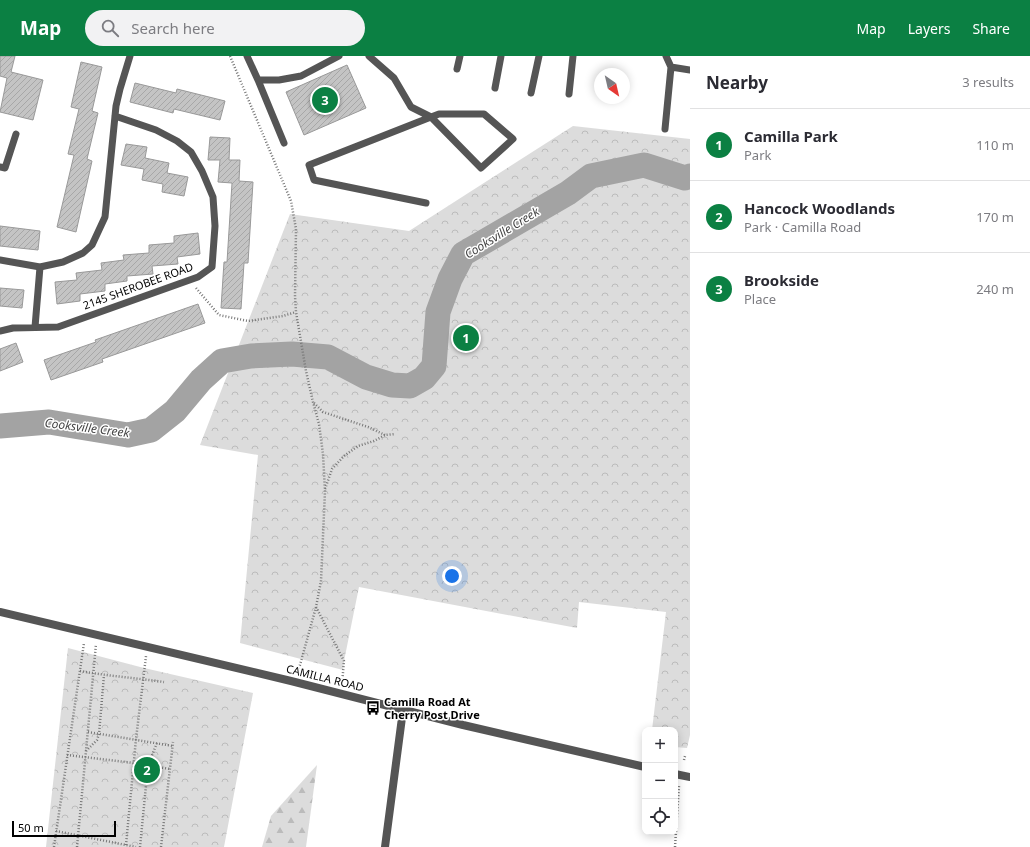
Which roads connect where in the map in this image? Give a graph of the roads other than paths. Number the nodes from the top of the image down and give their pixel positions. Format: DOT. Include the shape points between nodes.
graph roads {
  1 [pos="130,56"];
  2 [pos="248,56"];
  3 [pos="339,56"];
  4 [pos="369,56"];
  5 [pos="460,56"];
  6 [pos="501,56"];
  7 [pos="539,56"];
  8 [pos="573,56"];
  9 [pos="666,56"];
  10 [pos="671,67"];
  11 [pos="457,69"];
  12 [pos="690,70"];
  13 [pos="258,80"];
  14 [pos="495,88"];
  15 [pos="531,93"];
  16 [pos="569,94"];
  17 [pos="115,116"];
  18 [pos="431,117"];
  19 [pos="665,129"];
  20 [pos="16,134"];
  21 [pos="284,143"];
  22 [pos="0,167"];
  23 [pos="426,203"];
  24 [pos="0,260"];
  25 [pos="40,267"];
  26 [pos="34,327"];
  27 [pos="0,331"];
  28 [pos="0,612"];
  29 [pos="403,710"];
  30 [pos="642,766"];
  31 [pos="690,777"];
  32 [pos="678,778"];
  33 [pos="385,847"];
  1 -- 17 [label="lane"];
  2 -- 13 [label="lane"];
  3 -- 13 [label="lane" via="301,76"];
  4 -- 18 [label="lane" via="394,78 411,107"];
  5 -- 11 [label="lane"];
  6 -- 14 [label="lane"];
  7 -- 15 [label="lane"];
  8 -- 16 [label="lane"];
  9 -- 10 [label="lane"];
  10 -- 12 [label="lane"];
  10 -- 19 [label="lane"];
  13 -- 21 [label="lane"];
  17 -- 25 [label="lane" via="105,217 92,245 83,253 63,262"];
  17 -- 26 [label="lane, 2145 SHEROBEE ROAD" via="156,130 191,152 213,197 215,226 212,267 190,280 58,326"];
  18 -- 18 [label="lane" via="439,114 484,114 513,139 480,168"];
  18 -- 23 [label="lane" via="309,166 314,180"];
  20 -- 22 [label="lane" via="6,168"];
  24 -- 25 [label="lane"];
  25 -- 26 [label="lane"];
  26 -- 27 [label="lane, 2145 SHEROBEE ROAD"];
  28 -- 29 [label="street, CAMILLA ROAD"];
  29 -- 30 [label="street, CAMILLA ROAD"];
  29 -- 33 [label="street"];
  31 -- 32 [label="street"];
}
